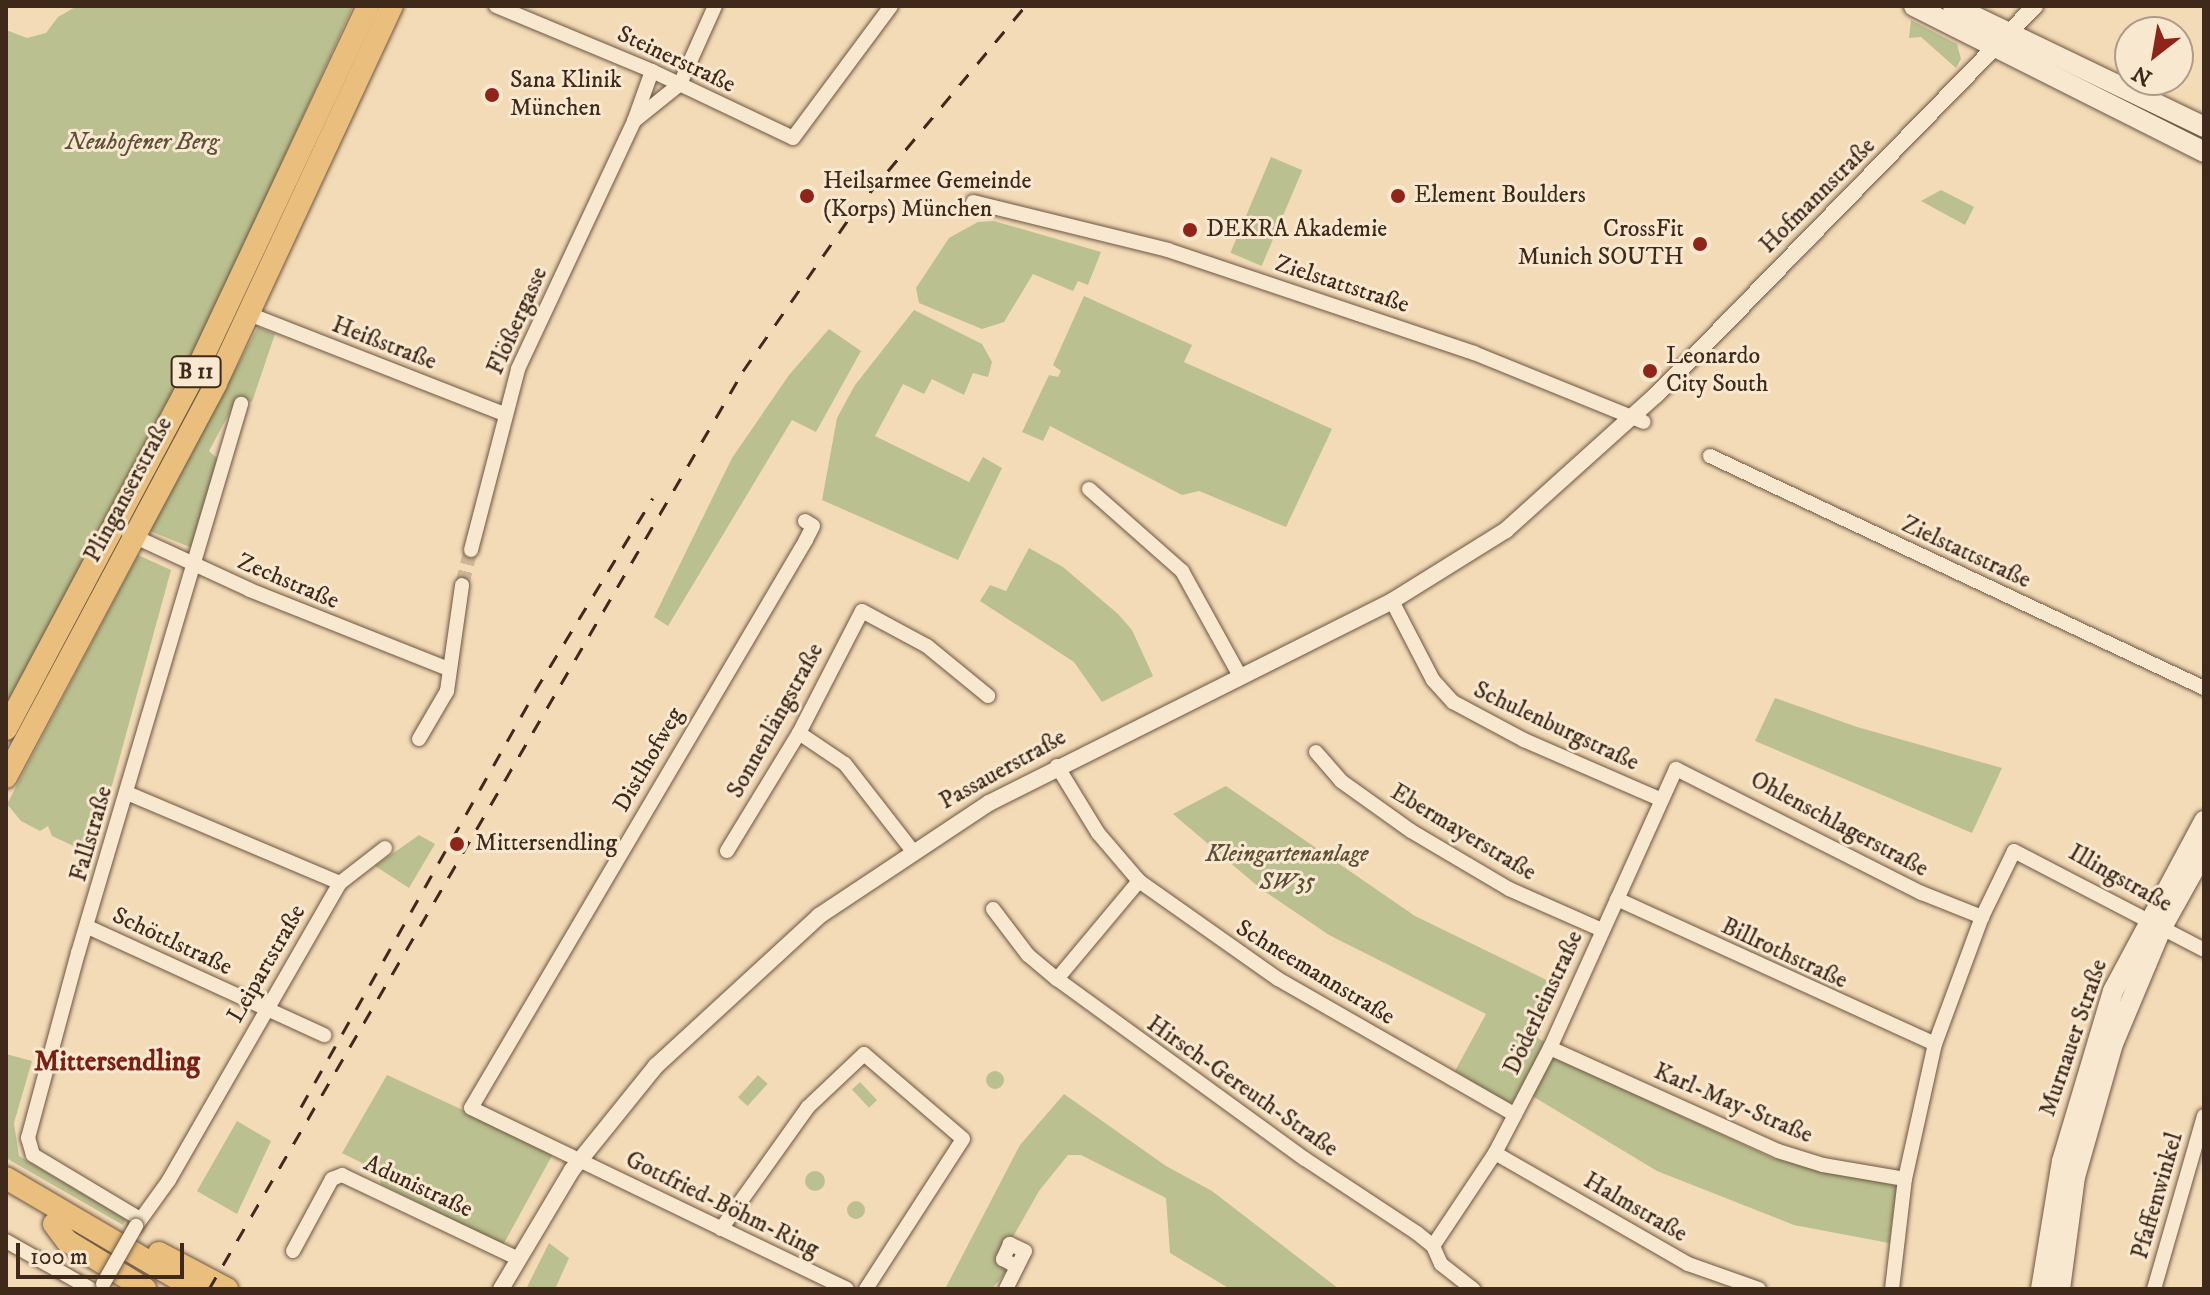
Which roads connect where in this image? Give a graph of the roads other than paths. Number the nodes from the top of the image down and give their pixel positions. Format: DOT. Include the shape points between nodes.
graph roads {
  1 [pos="368,6"];
  2 [pos="392,6"];
  3 [pos="496,6"];
  4 [pos="715,6"];
  5 [pos="891,6"];
  6 [pos="1914,6"];
  7 [pos="1953,6"];
  8 [pos="2035,6"];
  9 [pos="2001,40"];
  10 [pos="652,71"];
  11 [pos="680,84"];
  12 [pos="634,121"];
  13 [pos="2204,127"];
  14 [pos="2204,152"];
  15 [pos="973,202"];
  16 [pos="249,314"];
  17 [pos="241,404"];
  18 [pos="504,414"];
  19 [pos="1639,420"];
  20 [pos="1710,456"];
  21 [pos="1089,489"];
  22 [pos="805,521"];
  23 [pos="124,531"];
  24 [pos="471,550"];
  25 [pos="191,564"];
  26 [pos="462,585"];
  27 [pos="1392,601"];
  28 [pos="449,669"];
  29 [pos="1240,676"];
  30 [pos="2204,688"];
  31 [pos="988,696"];
  32 [pos="6,729"];
  33 [pos="799,733"];
  34 [pos="419,739"];
  35 [pos="1316,752"];
  36 [pos="1057,766"];
  37 [pos="1676,769"];
  38 [pos="6,777"];
  39 [pos="127,793"];
  40 [pos="1662,800"];
  41 [pos="2204,821"];
  42 [pos="912,850"];
  43 [pos="378,851"];
  44 [pos="727,851"];
  45 [pos="2204,852"];
  46 [pos="1139,881"];
  47 [pos="340,883"];
  48 [pos="1617,899"];
  49 [pos="993,909"];
  50 [pos="1982,917"];
  51 [pos="2154,923"];
  52 [pos="88,927"];
  53 [pos="1602,930"];
  54 [pos="2204,950"];
  55 [pos="1057,979"];
  56 [pos="266,1008"];
  57 [pos="324,1035"];
  58 [pos="1935,1044"];
  59 [pos="1550,1048"];
  60 [pos="471,1108"];
  61 [pos="1515,1115"];
  62 [pos="2204,1116"];
  63 [pos="1495,1153"];
  64 [pos="580,1159"];
  65 [pos="6,1178"];
  66 [pos="1905,1179"];
  67 [pos="6,1196"];
  68 [pos="138,1223"];
  69 [pos="54,1224"];
  70 [pos="721,1229"];
  71 [pos="94,1231"];
  72 [pos="6,1241"];
  73 [pos="1433,1246"];
  74 [pos="293,1251"];
  75 [pos="517,1258"];
  76 [pos="1017,1267"];
  77 [pos="98,1287"];
  78 [pos="145,1289"];
  79 [pos="167,1289"];
  80 [pos="195,1289"];
  81 [pos="227,1289"];
  82 [pos="501,1289"];
  83 [pos="847,1289"];
  84 [pos="866,1289"];
  85 [pos="1006,1289"];
  86 [pos="1473,1289"];
  87 [pos="1759,1289"];
  88 [pos="1892,1289"];
  89 [pos="2041,1289"];
  90 [pos="2060,1289"];
  91 [pos="2154,1289"];
  1 -- 23 [label="main road, Plinganserstraße / B 11"];
  2 -- 16 [label="main road, Plinganserstraße / B 11"];
  3 -- 10 [label="street, Steinerstraße"];
  4 -- 11 [label="street"];
  5 -- 11 [label="street, Steinerstraße" via="793,138"];
  6 -- 9 [label="main road"];
  7 -- 9 [label="main road"];
  8 -- 9 [label="street, Hofmannstraße"];
  9 -- 13 [label="main road"];
  9 -- 14 [label="main road"];
  9 -- 19 [label="street, Hofmannstraße"];
  10 -- 11 [label="street, Steinerstraße"];
  10 -- 12 [label="street, Flößergasse"];
  11 -- 12 [label="street, Flößergasse"];
  12 -- 18 [label="street, Flößergasse" via="518,369"];
  15 -- 19 [label="street, Zielstattstraße" via="1191,257 1474,353"];
  16 -- 18 [label="street, Heißstraße"];
  16 -- 23 [label="main road, Plinganserstraße / B 11"];
  17 -- 25 [label="street, Fallstraße"];
  18 -- 24 [label="street, Flößergasse"];
  19 -- 27 [label="street, Passauerstraße" via="1506,530"];
  20 -- 30 [label="street, Zielstattstraße"];
  21 -- 29 [label="street" via="1182,571"];
  22 -- 60 [label="street, Distlhofweg" via="813,526 806,540"];
  23 -- 25 [label="street, Zechstraße"];
  23 -- 32 [label="main road, Plinganserstraße / B 11"];
  23 -- 38 [label="main road, Plinganserstraße / B 11"];
  25 -- 28 [label="street, Zechstraße"];
  25 -- 39 [label="street, Fallstraße"];
  26 -- 28 [label="street"];
  27 -- 29 [label="street, Passauerstraße"];
  27 -- 40 [label="street, Schulenburgstraße" via="1433,680 1453,702"];
  28 -- 34 [label="street" via="447,691"];
  29 -- 36 [label="street, Passauerstraße"];
  31 -- 33 [label="street, Sonnenlängstraße" via="927,646 862,611"];
  33 -- 42 [label="street" via="845,764"];
  33 -- 44 [label="street, Sonnenlängstraße"];
  35 -- 53 [label="street, Ebermayerstraße" via="1341,781 1411,831 1509,889"];
  36 -- 42 [label="street, Passauerstraße"];
  36 -- 46 [label="street, Schneemannstraße" via="1098,833"];
  37 -- 40 [label="street, Döderleinstraße"];
  37 -- 50 [label="street, Ohlenschlagerstraße" via="1922,893"];
  39 -- 47 [label="street"];
  39 -- 52 [label="street, Fallstraße"];
  40 -- 48 [label="street, Döderleinstraße"];
  41 -- 51 [label="main road, Murnauer Straße"];
  42 -- 64 [label="street, Passauerstraße" via="819,916 723,1000 656,1066"];
  43 -- 47 [label="street, Leipartstraße"];
  45 -- 51 [label="main road, Murnauer Straße"];
  46 -- 55 [label="street"];
  46 -- 61 [label="street, Schneemannstraße" via="1278,979"];
  47 -- 56 [label="street, Leipartstraße"];
  48 -- 53 [label="street, Döderleinstraße"];
  48 -- 58 [label="street, Billrothstraße"];
  49 -- 55 [label="street, Hirsch-Gereuth-Straße" via="1028,955"];
  50 -- 51 [label="street, Illingstraße" via="2014,851"];
  50 -- 58 [label="street"];
  51 -- 54 [label="street, Illingstraße"];
  51 -- 89 [label="main road, Murnauer Straße" via="2113,991 2087,1067 2062,1161"];
  51 -- 90 [label="main road, Murnauer Straße" via="2092,1109 2075,1177"];
  52 -- 56 [label="street, Schöttlstraße"];
  52 -- 68 [label="street, Fallstraße" via="27,1144 39,1159"];
  53 -- 59 [label="street, Döderleinstraße"];
  55 -- 73 [label="street, Hirsch-Gereuth-Straße"];
  56 -- 57 [label="street, Schöttlstraße"];
  56 -- 68 [label="street, Leipartstraße" via="169,1180"];
  58 -- 66 [label="street"];
  59 -- 61 [label="street, Döderleinstraße"];
  59 -- 66 [label="street, Karl-May-Straße" via="1778,1151"];
  60 -- 64 [label="street, Gottfried-Böhm-Ring"];
  61 -- 63 [label="street, Döderleinstraße"];
  62 -- 91 [label="street, Pfaffenwinkel"];
  63 -- 73 [label="street, Döderleinstraße"];
  63 -- 87 [label="street, Halmstraße" via="1688,1264"];
  64 -- 70 [label="street, Gottfried-Böhm-Ring"];
  64 -- 75 [label="street, Passauerstraße"];
  65 -- 71 [label="main road"];
  66 -- 88 [label="street"];
  67 -- 69 [label="main road"];
  68 -- 77 [label="street, Leipartstraße, bridge"];
  69 -- 78 [label="main road" via="67,1241"];
  69 -- 79 [label="main road"];
  70 -- 83 [label="street, Gottfried-Böhm-Ring"];
  70 -- 84 [label="street" via="808,1107 864,1054 963,1139"];
  71 -- 80 [label="main road"];
  71 -- 81 [label="main road" via="124,1236"];
  72 -- 77 [label="street"];
  73 -- 86 [label="street, Hirsch-Gereuth-Straße" via="1441,1264"];
  74 -- 75 [label="street, Adunistraße" via="332,1179 342,1175"];
  75 -- 82 [label="street, Passauerstraße"];
  76 -- 85 [label="street"];
}
